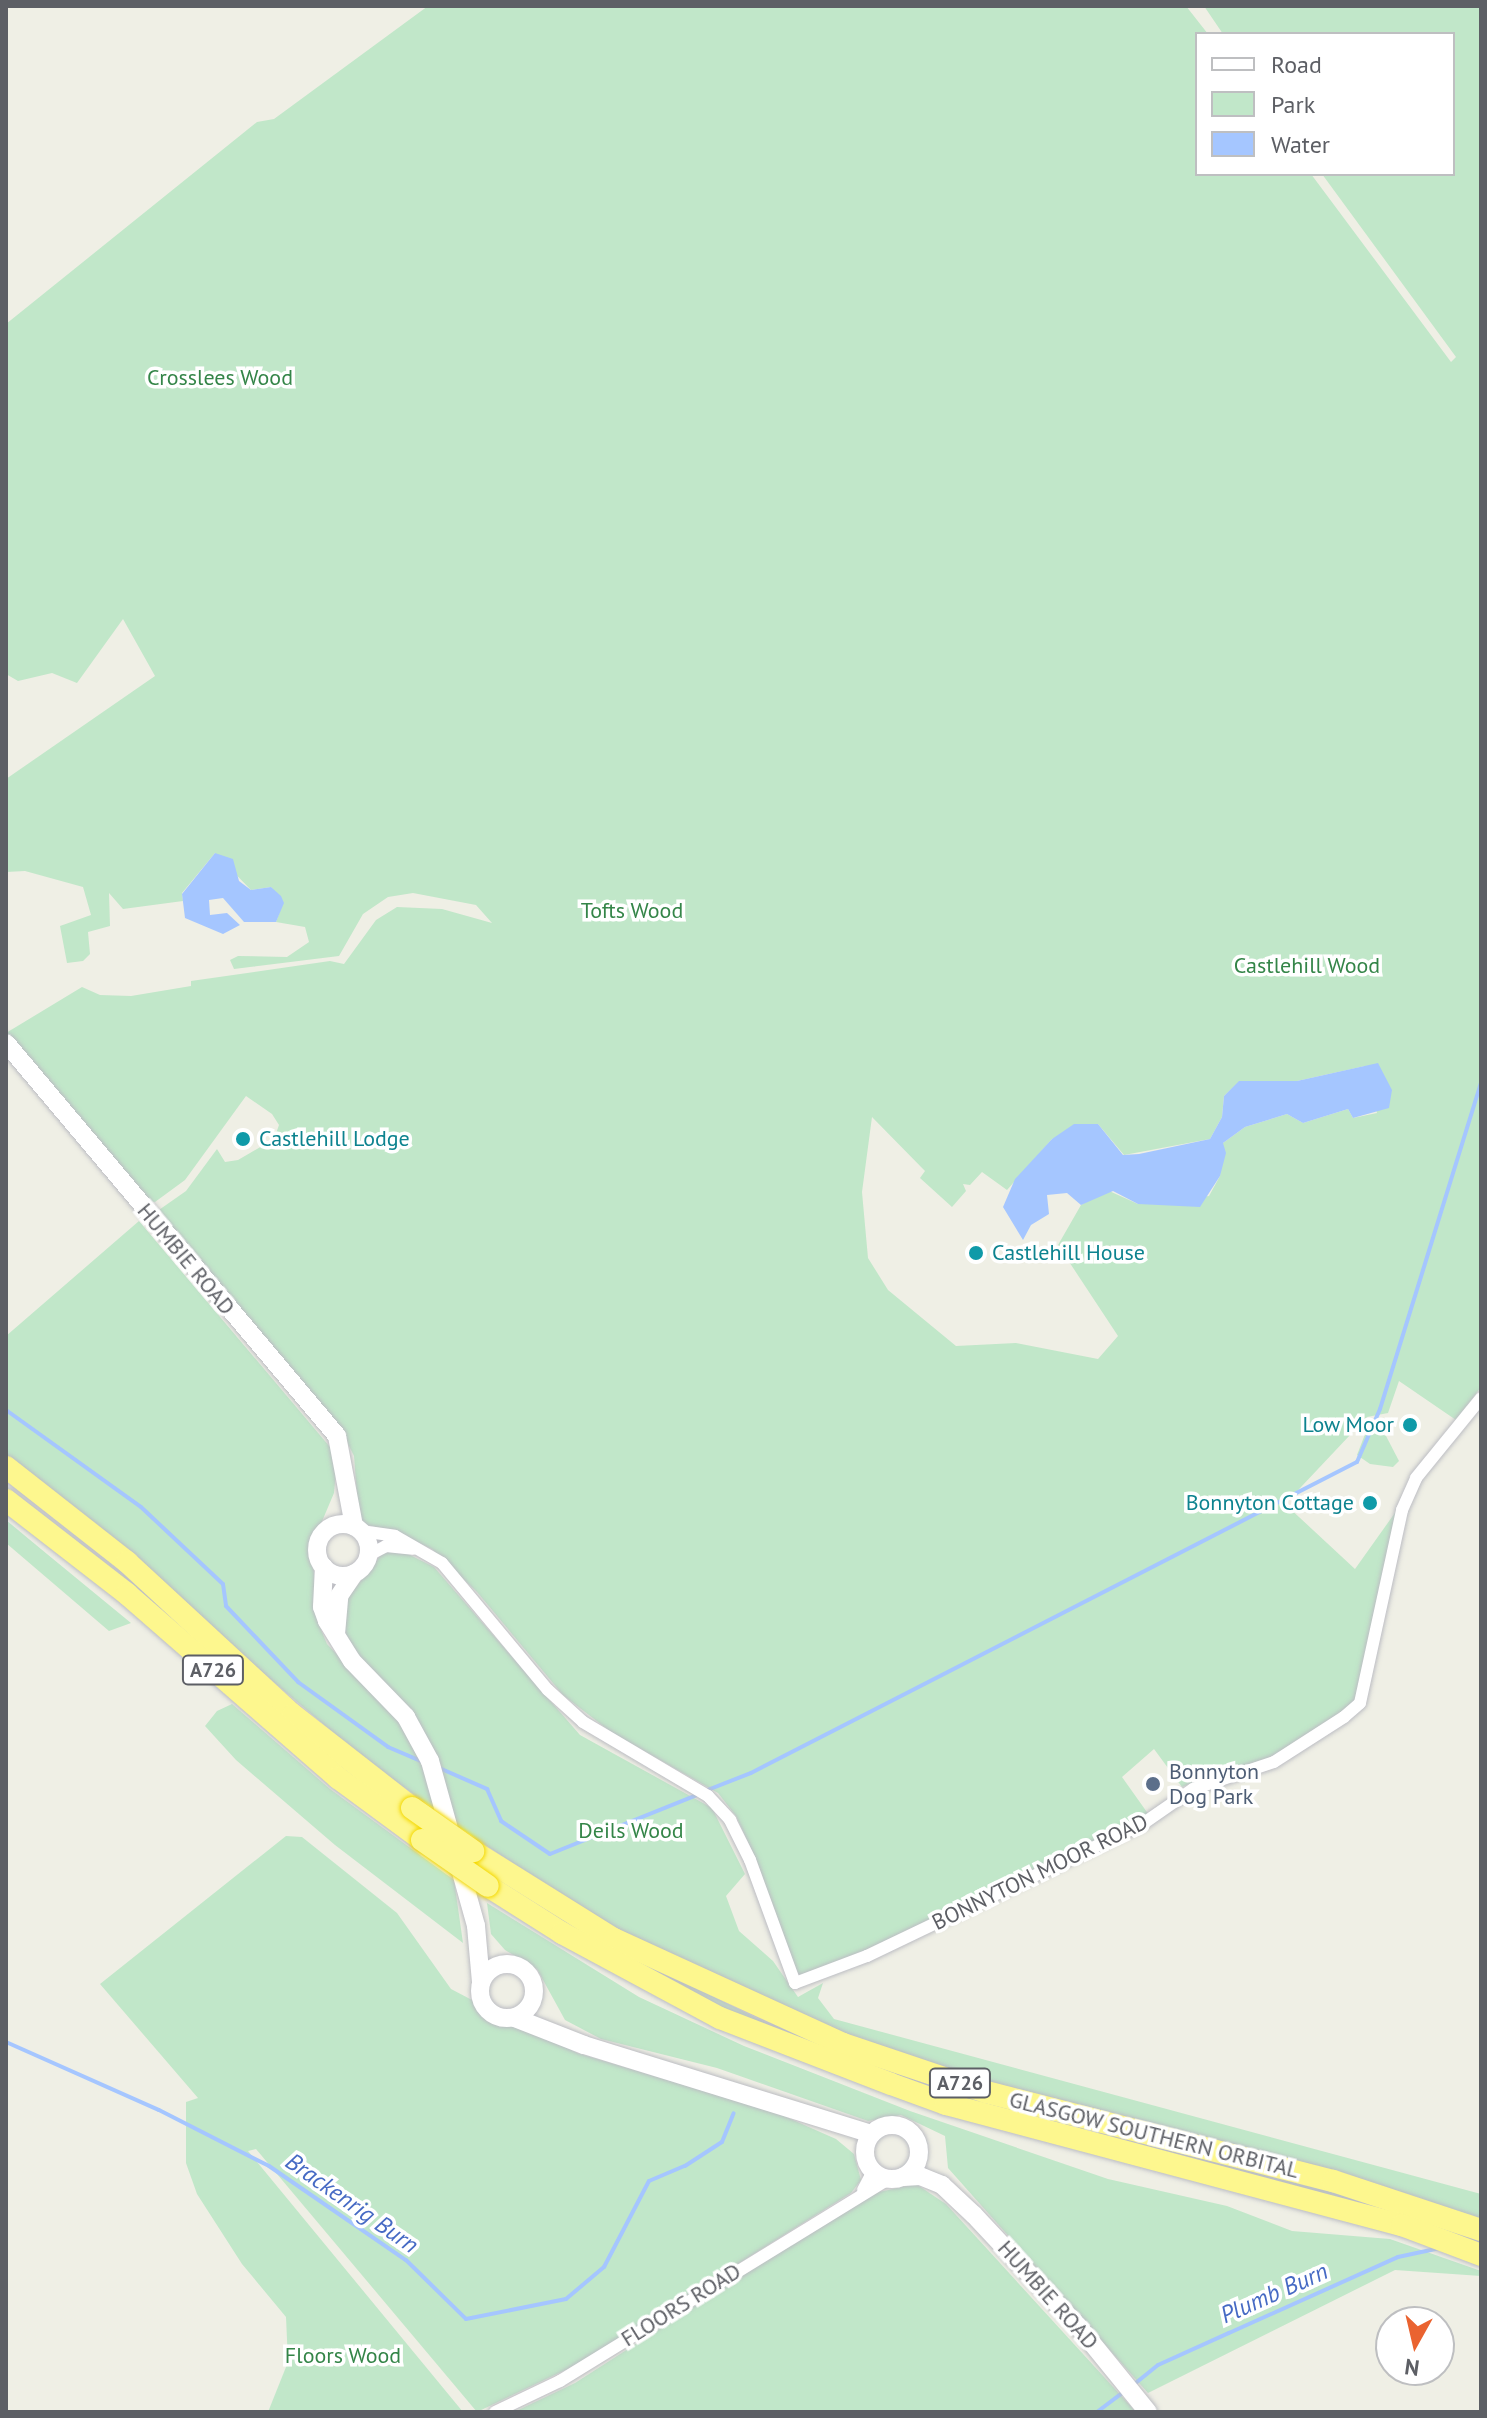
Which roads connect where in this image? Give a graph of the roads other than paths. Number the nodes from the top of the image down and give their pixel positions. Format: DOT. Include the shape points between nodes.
graph roads {
  1 [pos="6,1043"];
  2 [pos="1481,1398"];
  3 [pos="6,1467"];
  4 [pos="345,1484"];
  5 [pos="6,1500"];
  6 [pos="330,1528"];
  7 [pos="357,1529"];
  8 [pos="427,1552"];
  9 [pos="369,1555"];
  10 [pos="324,1567"];
  11 [pos="354,1574"];
  12 [pos="336,1638"];
  13 [pos="476,1926"];
  14 [pos="518,1966"];
  15 [pos="481,1982"];
  16 [pos="535,1991"];
  17 [pos="515,2018"];
  18 [pos="563,2035"];
  19 [pos="839,2128"];
  20 [pos="872,2134"];
  21 [pos="919,2151"];
  22 [pos="882,2171"];
  23 [pos="942,2185"];
  24 [pos="1481,2230"];
  25 [pos="1481,2255"];
  26 [pos="495,2412"];
  27 [pos="1148,2412"];
  1 -- 4 [label="street, HUMBIE ROAD" via="337,1436"];
  2 -- 8 [label="street, BONNYTON MOOR ROAD" via="1416,1478 1402,1510 1360,1703 1344,1717 1274,1762 1193,1789 1141,1825 867,1956 795,1983 730,1820 708,1796 583,1722 548,1690 468,1592"];
  3 -- 24 [label="highway, GLASGOW SOUTHERN ORBITAL / A726, bridge" via="95,1534 293,1715 412,1808 627,1946 843,2044 986,2092 1333,2181"];
  4 -- 6 [label="street, HUMBIE ROAD"];
  4 -- 7 [label="street, HUMBIE ROAD"];
  5 -- 25 [label="highway, GLASGOW SOUTHERN ORBITAL / A726, bridge" via="127,1594 338,1778 422,1840 488,1886 692,2004 946,2104 1402,2225"];
  6 -- 7 [label="street"];
  6 -- 10 [label="street, HUMBIE ROAD" via="318,1546"];
  7 -- 8 [label="street" via="395,1536"];
  7 -- 9 [label="street, HUMBIE ROAD"];
  8 -- 9 [label="street" via="386,1546"];
  9 -- 11 [label="street"];
  10 -- 11 [label="street" via="338,1575"];
  10 -- 12 [label="street, HUMBIE ROAD" via="322,1607"];
  11 -- 12 [label="street" via="339,1596"];
  12 -- 13 [label="street, HUMBIE ROAD" via="406,1717 430,1761"];
  13 -- 14 [label="street, HUMBIE ROAD" via="493,1951"];
  13 -- 15 [label="street, HUMBIE ROAD"];
  14 -- 15 [label="street" via="495,1967"];
  14 -- 16 [label="street" via="530,1976"];
  15 -- 17 [label="street" via="488,2010"];
  16 -- 17 [label="street" via="530,2007"];
  16 -- 18 [label="street" via="539,2006"];
  17 -- 18 [label="street"];
  18 -- 19 [label="street"];
  19 -- 20 [label="street"];
  19 -- 22 [label="street"];
  20 -- 21 [label="street" via="897,2126 913,2135"];
  20 -- 22 [label="street"];
  21 -- 22 [label="street" via="915,2167"];
  21 -- 23 [label="street, HUMBIE ROAD"];
  22 -- 23 [label="street"];
  22 -- 26 [label="street, FLOORS ROAD" via="863,2190 560,2381"];
  23 -- 27 [label="street, HUMBIE ROAD" via="1018,2260"];
}
